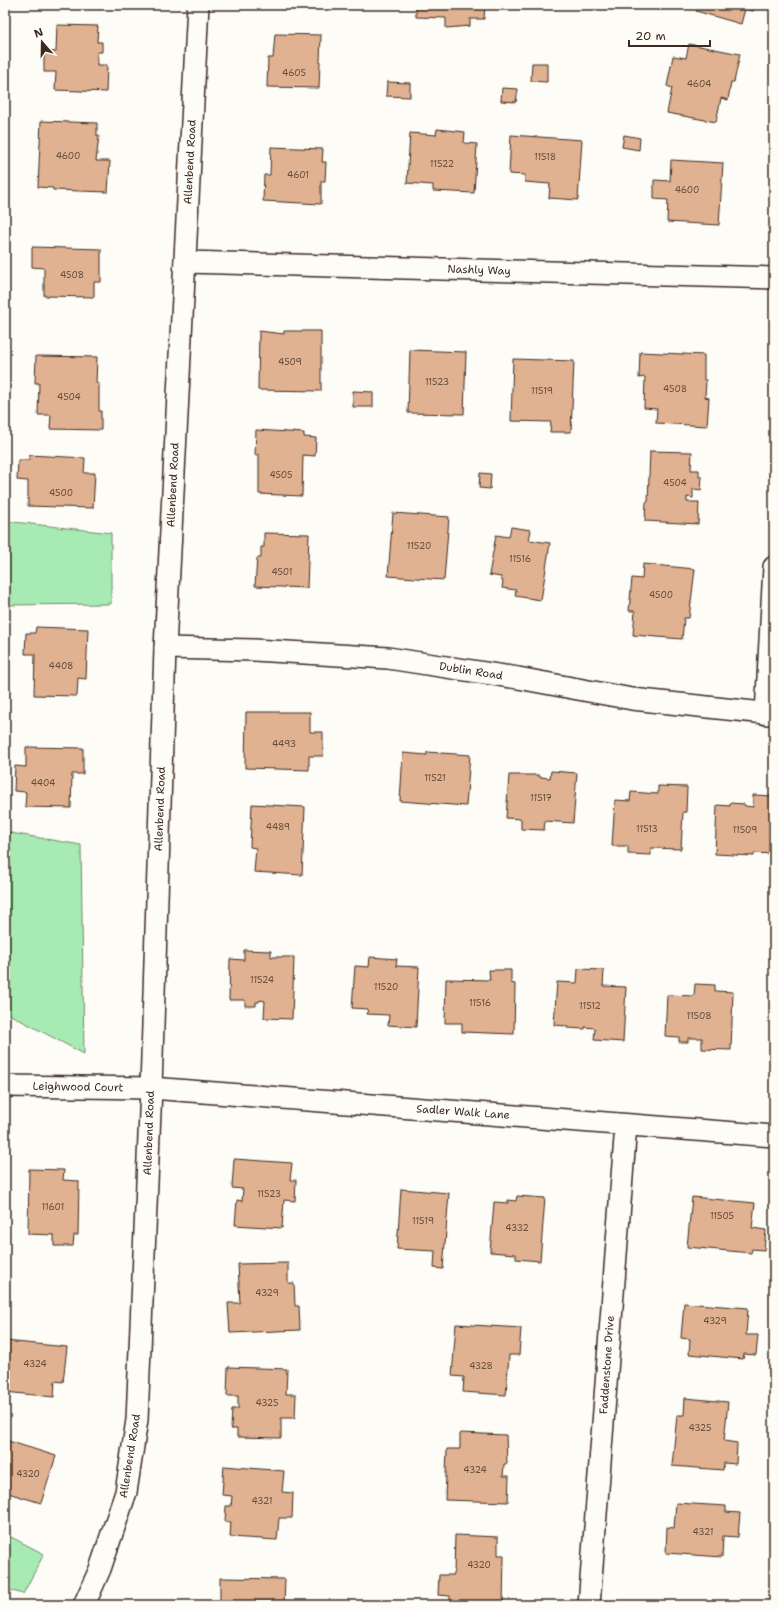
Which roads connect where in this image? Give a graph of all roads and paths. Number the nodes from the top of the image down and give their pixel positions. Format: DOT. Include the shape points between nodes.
graph roads {
  1 [pos="198,5"];
  2 [pos="185,262"];
  3 [pos="774,278"];
  4 [pos="774,567"];
  5 [pos="165,648"];
  6 [pos="770,714"];
  7 [pos="5,1086"];
  8 [pos="151,1088"];
  9 [pos="626,1125"];
  10 [pos="774,1136"];
  11 [pos="84,1605"];
  12 [pos="589,1605"];
  1 -- 2 [label="street, Allenbend Road"];
  2 -- 3 [label="street, Nashly Way"];
  2 -- 5 [label="street, Allenbend Road"];
  4 -- 6 [label="street"];
  5 -- 6 [label="street, Dublin Road" via="388,658 632,699"];
  5 -- 8 [label="street, Allenbend Road"];
  7 -- 8 [label="street, Leighwood Court"];
  8 -- 9 [label="street, Sadler Walk Lane"];
  8 -- 11 [label="street, Allenbend Road" via="137,1420 126,1492 100,1569"];
  9 -- 10 [label="street, Sadler Walk Lane"];
  9 -- 12 [label="street, Faddenstone Drive"];
}
